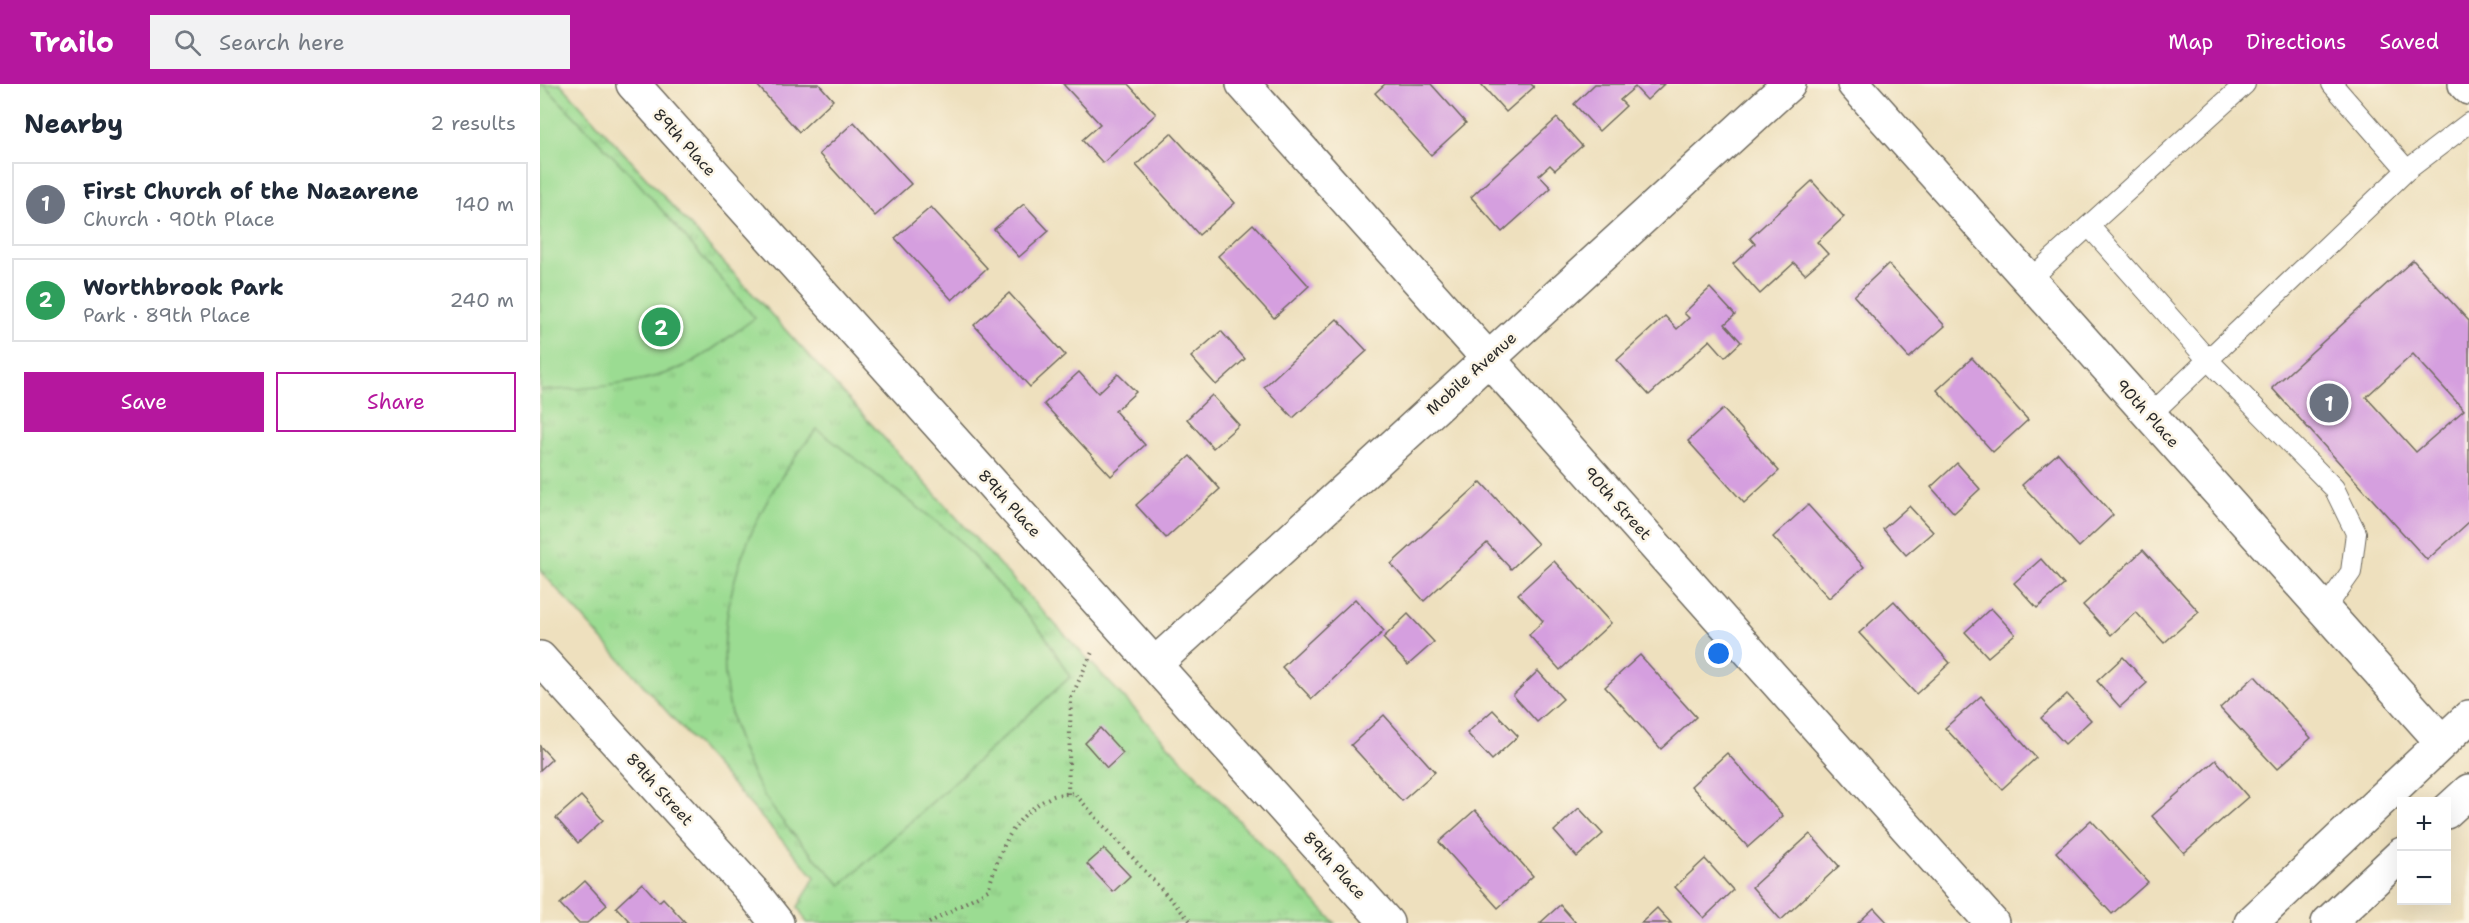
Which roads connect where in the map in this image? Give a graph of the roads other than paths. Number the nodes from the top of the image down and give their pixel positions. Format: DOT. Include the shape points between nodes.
graph roads {
  1 [pos="633,84"];
  2 [pos="1243,84"];
  3 [pos="1789,84"];
  4 [pos="1854,84"];
  5 [pos="2245,84"];
  6 [pos="2332,84"];
  7 [pos="2465,84"];
  8 [pos="2469,88"];
  9 [pos="2469,123"];
  10 [pos="2407,170"];
  11 [pos="2089,226"];
  12 [pos="2029,280"];
  13 [pos="1489,357"];
  14 [pos="2208,360"];
  15 [pos="2150,415"];
  16 [pos="2325,609"];
  17 [pos="540,658"];
  18 [pos="1155,664"];
  19 [pos="2469,717"];
  20 [pos="2442,742"];
  21 [pos="2469,791"];
  22 [pos="2451,807"];
  23 [pos="2397,859"];
  24 [pos="777,923"];
  25 [pos="1387,923"];
  26 [pos="1992,923"];
  27 [pos="2251,923"];
  28 [pos="2328,923"];
  1 -- 18 [label="street, 89th Place"];
  2 -- 13 [label="street, 90th Street"];
  3 -- 13 [label="street, Mobile Avenue"];
  4 -- 12 [label="street, 90th Place"];
  5 -- 11 [label="lane"];
  6 -- 10 [label="lane"];
  7 -- 8 [label="street"];
  9 -- 10 [label="lane"];
  10 -- 14 [label="lane"];
  11 -- 12 [label="lane"];
  11 -- 14 [label="lane"];
  12 -- 15 [label="street, 90th Place"];
  13 -- 18 [label="street, Mobile Avenue"];
  13 -- 26 [label="street, 90th Street"];
  14 -- 15 [label="lane"];
  14 -- 16 [label="lane" via="2334,488 2356,533 2351,572"];
  15 -- 16 [label="street, 90th Place"];
  16 -- 20 [label="street, 90th Place"];
  17 -- 24 [label="street, 89th Street"];
  18 -- 25 [label="street, 89th Place"];
  19 -- 20 [label="street"];
  20 -- 27 [label="street"];
  21 -- 22 [label="street"];
  23 -- 28 [label="street"];
}
